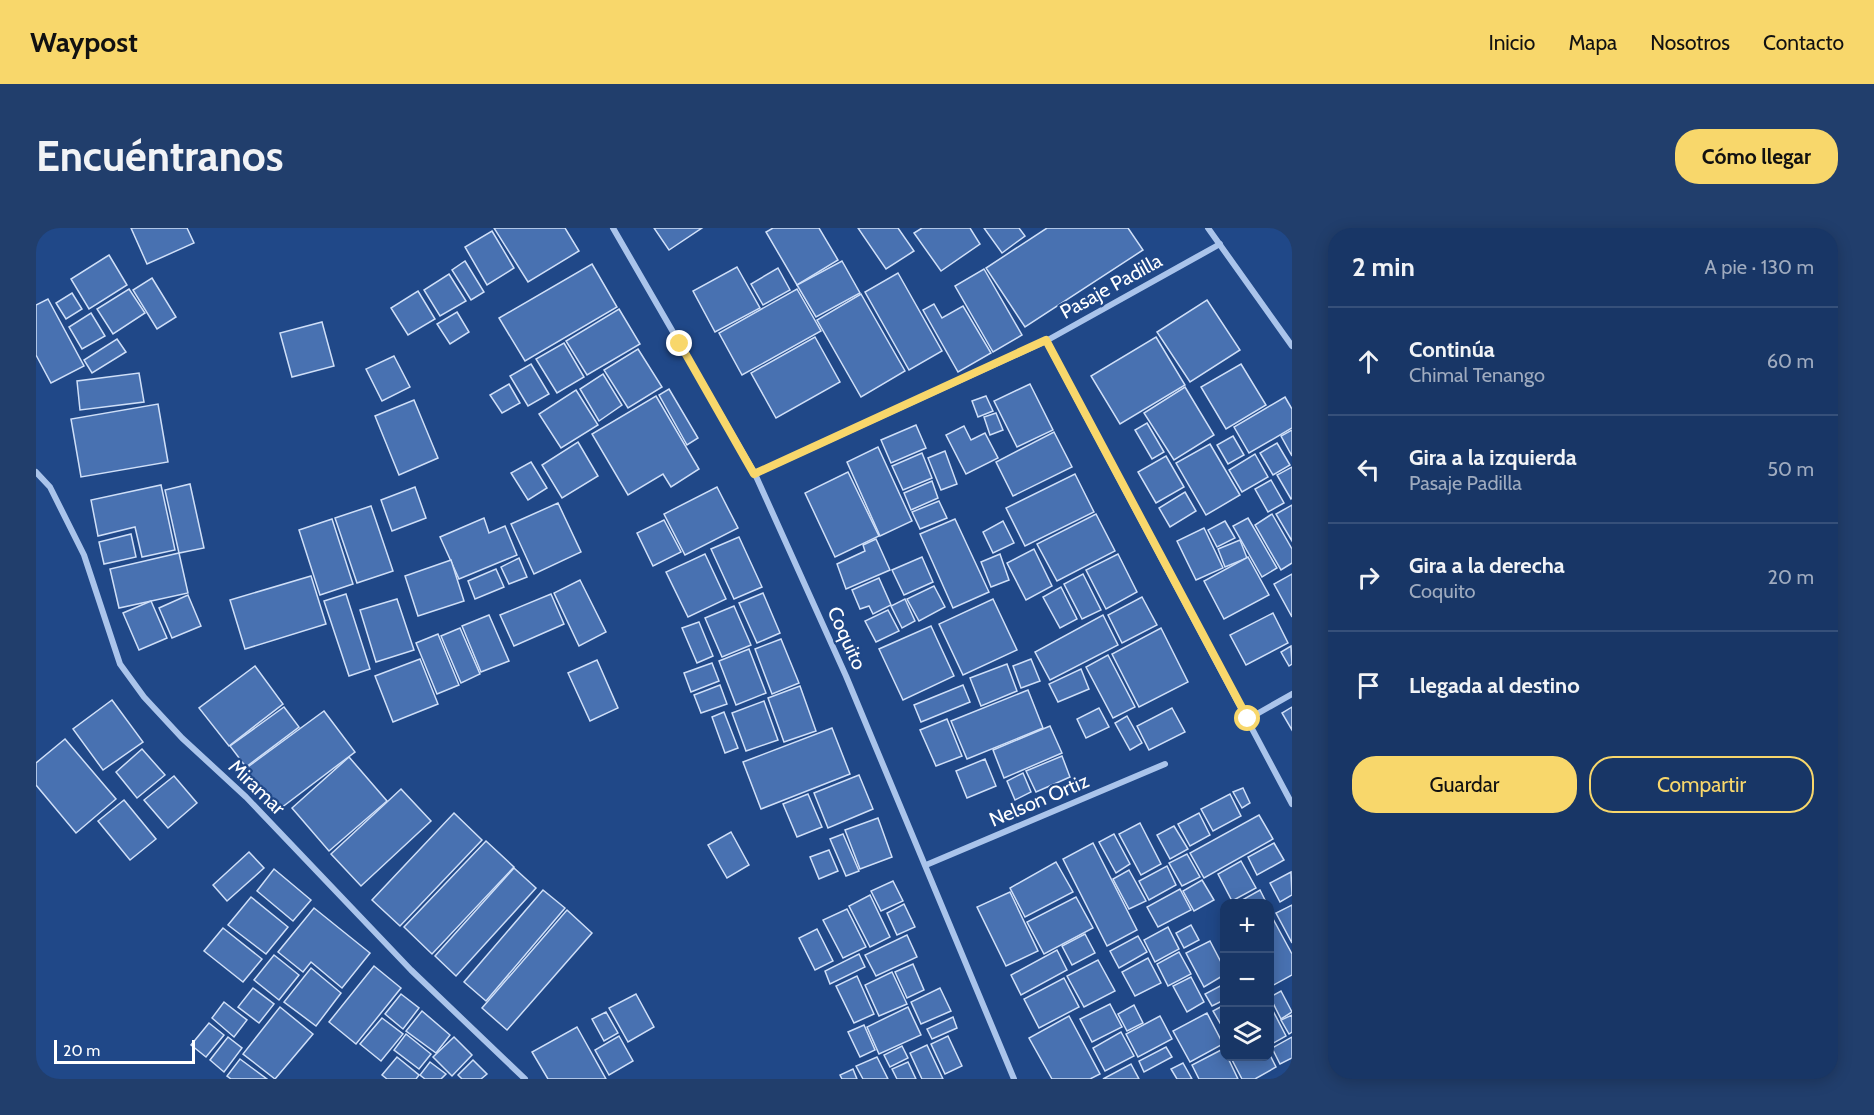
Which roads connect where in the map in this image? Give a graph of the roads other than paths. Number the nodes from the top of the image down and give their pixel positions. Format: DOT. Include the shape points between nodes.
graph roads {
  1 [pos="613,228"];
  2 [pos="1208,228"];
  3 [pos="1220,244"];
  4 [pos="1046,340"];
  5 [pos="1292,346"];
  6 [pos="36,472"];
  7 [pos="754,474"];
  8 [pos="1292,694"];
  9 [pos="1248,719"];
  10 [pos="1165,764"];
  11 [pos="1292,804"];
  12 [pos="926,865"];
  13 [pos="525,1079"];
  14 [pos="1014,1079"];
  1 -- 7 [label="street, Coquito"];
  2 -- 3 [label="street"];
  3 -- 4 [label="street, Pasaje Padilla"];
  3 -- 5 [label="street"];
  4 -- 7 [label="street, Pasaje Padilla"];
  4 -- 9 [label="street"];
  6 -- 13 [label="street, Miramar" via="50,487 84,555 120,664 144,697 246,797 411,970"];
  7 -- 12 [label="street, Coquito"];
  8 -- 9 [label="street"];
  9 -- 11 [label="street"];
  10 -- 12 [label="street, Nelson Ortiz"];
  12 -- 14 [label="street, Coquito"];
}
